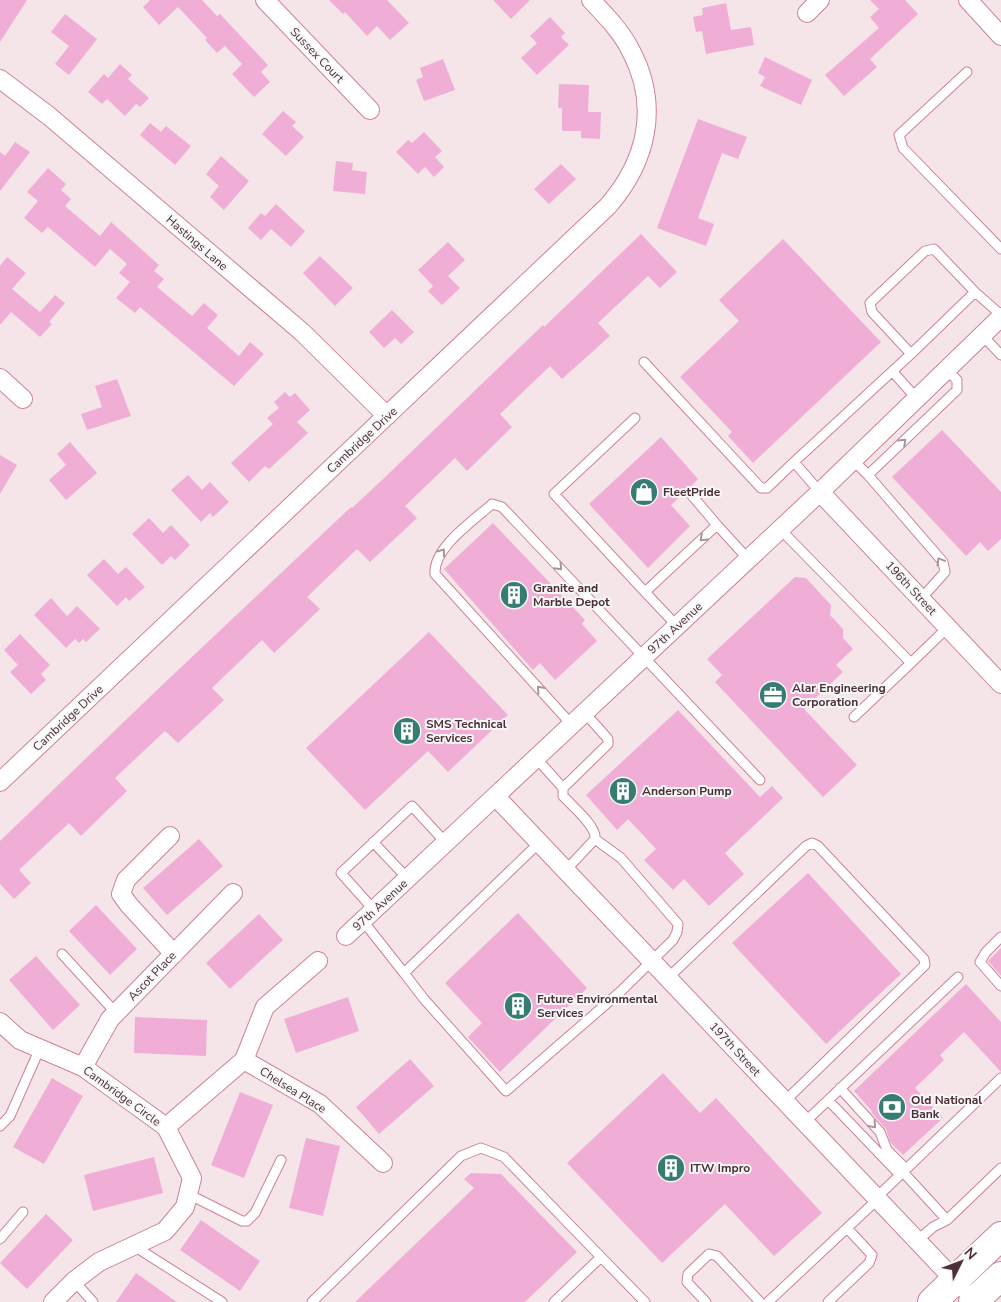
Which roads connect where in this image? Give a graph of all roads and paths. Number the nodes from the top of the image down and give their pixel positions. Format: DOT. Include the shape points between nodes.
graph roads {
  1 [pos="265,0"];
  2 [pos="591,0"];
  3 [pos="820,0"];
  4 [pos="968,0"];
  5 [pos="807,13"];
  6 [pos="1001,36"];
  7 [pos="967,72"];
  8 [pos="0,79"];
  9 [pos="370,110"];
  10 [pos="1001,249"];
  11 [pos="975,292"];
  12 [pos="1001,316"];
  13 [pos="982,335"];
  14 [pos="911,354"];
  15 [pos="1001,355"];
  16 [pos="644,362"];
  17 [pos="947,370"];
  18 [pos="893,372"];
  19 [pos="0,378"];
  20 [pos="917,398"];
  21 [pos="23,399"];
  22 [pos="387,416"];
  23 [pos="635,418"];
  24 [pos="853,460"];
  25 [pos="794,462"];
  26 [pos="868,476"];
  27 [pos="689,492"];
  28 [pos="820,492"];
  29 [pos="717,525"];
  30 [pos="780,530"];
  31 [pos="748,559"];
  32 [pos="645,592"];
  33 [pos="920,598"];
  34 [pos="677,626"];
  35 [pos="948,627"];
  36 [pos="644,657"];
  37 [pos="911,663"];
  38 [pos="1001,684"];
  39 [pos="854,717"];
  40 [pos="579,719"];
  41 [pos="536,759"];
  42 [pos="760,780"];
  43 [pos="0,782"];
  44 [pos="563,788"];
  45 [pos="496,797"];
  46 [pos="170,836"];
  47 [pos="595,839"];
  48 [pos="373,842"];
  49 [pos="540,842"];
  50 [pos="446,843"];
  51 [pos="566,870"];
  52 [pos="408,879"];
  53 [pos="233,893"];
  54 [pos="369,916"];
  55 [pos="346,936"];
  56 [pos="1001,937"];
  57 [pos="62,954"];
  58 [pos="174,954"];
  59 [pos="651,960"];
  60 [pos="318,961"];
  61 [pos="404,973"];
  62 [pos="958,977"];
  63 [pos="668,978"];
  64 [pos="1001,986"];
  65 [pos="116,1013"];
  66 [pos="0,1022"];
  67 [pos="40,1048"];
  68 [pos="244,1060"];
  69 [pos="83,1067"];
  70 [pos="1001,1078"];
  71 [pos="840,1088"];
  72 [pos="828,1100"];
  73 [pos="785,1101"];
  74 [pos="805,1122"];
  75 [pos="0,1126"];
  76 [pos="166,1127"];
  77 [pos="281,1160"];
  78 [pos="383,1163"];
  79 [pos="1001,1168"];
  80 [pos="903,1172"];
  81 [pos="188,1194"];
  82 [pos="877,1198"];
  83 [pos="22,1212"];
  84 [pos="947,1220"];
  85 [pos="847,1228"];
  86 [pos="1001,1236"];
  87 [pos="0,1238"];
  88 [pos="917,1241"];
  89 [pos="134,1246"];
  90 [pos="601,1257"];
  91 [pos="1001,1276"];
  92 [pos="955,1280"];
  93 [pos="74,1281"];
  94 [pos="974,1301"];
  95 [pos="53,1302"];
  96 [pos="93,1302"];
  97 [pos="222,1302"];
  98 [pos="312,1302"];
  99 [pos="554,1302"];
  100 [pos="645,1302"];
  101 [pos="706,1302"];
  102 [pos="760,1302"];
  103 [pos="768,1302"];
  104 [pos="828,1302"];
  105 [pos="932,1302"];
  1 -- 9 [label="street, Sussex Court"];
  2 -- 22 [label="street, Cambridge Drive" via="619,32 635,59 645,96 645,134 638,161 622,190 608,206"];
  3 -- 5 [label="street"];
  4 -- 6 [label="street"];
  7 -- 10 [label="lane" via="899,135 903,148"];
  8 -- 22 [label="street, Hastings Lane" via="49,116 302,332"];
  11 -- 12 [label="lane"];
  11 -- 14 [label="lane"];
  11 -- 14 [label="lane" via="934,249 925,251 870,303 872,312"];
  12 -- 13 [label="street, 97th Avenue"];
  13 -- 15 [label="lane"];
  13 -- 17 [label="street, 97th Avenue"];
  14 -- 18 [label="lane"];
  16 -- 25 [label="lane" via="761,488 767,488"];
  17 -- 20 [label="street, 97th Avenue"];
  26 -- 17 [label="lane, one-way" via="957,390 957,380"];
  18 -- 20 [label="lane"];
  18 -- 25 [label="lane"];
  19 -- 21 [label="street"];
  20 -- 24 [label="street, 97th Avenue"];
  22 -- 43 [label="street, Cambridge Drive"];
  23 -- 32 [label="lane" via="554,494"];
  24 -- 26 [label="lane"];
  24 -- 28 [label="street, 97th Avenue"];
  25 -- 28 [label="lane"];
  33 -- 26 [label="lane, one-way" via="945,572 943,562"];
  27 -- 29 [label="lane"];
  28 -- 30 [label="street, 97th Avenue"];
  28 -- 33 [label="street, 196th Street"];
  29 -- 31 [label="lane"];
  29 -- 32 [label="lane, one-way"];
  30 -- 31 [label="street, 97th Avenue"];
  30 -- 37 [label="lane"];
  31 -- 34 [label="street, 97th Avenue"];
  32 -- 34 [label="lane"];
  33 -- 35 [label="street, 196th Street"];
  34 -- 36 [label="street, 97th Avenue"];
  35 -- 37 [label="lane"];
  35 -- 38 [label="street, 196th Street"];
  36 -- 40 [label="street, 97th Avenue"];
  40 -- 36 [label="lane, one-way" via="435,574 437,558 443,548 492,504 502,507"];
  36 -- 42 [label="lane"];
  37 -- 39 [label="lane"];
  40 -- 41 [label="street, 97th Avenue"];
  40 -- 44 [label="lane" via="608,739 608,744"];
  41 -- 44 [label="lane"];
  41 -- 45 [label="street, 97th Avenue"];
  44 -- 47 [label="lane" via="563,796 593,829"];
  45 -- 49 [label="street, 197th Street"];
  45 -- 50 [label="street, 97th Avenue"];
  46 -- 58 [label="street" via="126,880 121,894"];
  47 -- 51 [label="lane"];
  47 -- 59 [label="lane" via="621,858 678,924 673,940"];
  48 -- 50 [label="lane" via="412,806"];
  48 -- 52 [label="lane"];
  48 -- 54 [label="lane" via="341,873"];
  49 -- 51 [label="street, 197th Street"];
  49 -- 61 [label="lane"];
  50 -- 52 [label="street, 97th Avenue"];
  51 -- 59 [label="street, 197th Street"];
  52 -- 54 [label="street, 97th Avenue"];
  53 -- 58 [label="street, Ascot Place"];
  54 -- 55 [label="street, 97th Avenue"];
  54 -- 61 [label="lane"];
  56 -- 64 [label="lane" via="980,962"];
  57 -- 65 [label="lane"];
  58 -- 65 [label="street, Ascot Place"];
  59 -- 61 [label="lane" via="620,992 506,1091"];
  59 -- 63 [label="street, 197th Street"];
  60 -- 68 [label="street" via="265,1007"];
  62 -- 71 [label="lane"];
  63 -- 73 [label="street, 197th Street"];
  63 -- 73 [label="lane" via="806,846 812,843 818,846 924,958 925,965"];
  65 -- 69 [label="street, Ascot Place"];
  66 -- 67 [label="street, Cambridge Circle" via="20,1040"];
  67 -- 69 [label="street, Cambridge Circle"];
  67 -- 75 [label="lane" via="10,1116"];
  68 -- 76 [label="street"];
  68 -- 78 [label="street, Chelsea Place" via="320,1104"];
  69 -- 76 [label="street, Cambridge Circle"];
  70 -- 80 [label="lane"];
  71 -- 72 [label="lane"];
  71 -- 80 [label="lane, one-way" via="880,1132 887,1150"];
  72 -- 74 [label="lane"];
  72 -- 80 [label="lane"];
  73 -- 74 [label="street, 197th Street"];
  74 -- 82 [label="street, 197th Street"];
  76 -- 81 [label="street" via="192,1178"];
  77 -- 81 [label="lane" via="255,1213 247,1221"];
  79 -- 84 [label="lane"];
  80 -- 82 [label="lane"];
  80 -- 84 [label="lane"];
  81 -- 89 [label="street" via="185,1207 165,1232"];
  82 -- 85 [label="lane"];
  82 -- 88 [label="street, 197th Street"];
  83 -- 87 [label="lane"];
  84 -- 88 [label="lane"];
  85 -- 103 [label="lane"];
  85 -- 104 [label="lane" via="872,1255 869,1263"];
  86 -- 92 [label="main road"];
  88 -- 92 [label="street, 197th Street"];
  89 -- 93 [label="street" via="99,1262"];
  89 -- 97 [label="lane"];
  90 -- 98 [label="lane" via="504,1157 482,1148 462,1156"];
  90 -- 99 [label="lane"];
  90 -- 100 [label="lane"];
  91 -- 94 [label="main road"];
  92 -- 94 [label="street, 197th Street"];
  92 -- 105 [label="main road"];
  93 -- 95 [label="street"];
  93 -- 96 [label="lane"];
  101 -- 102 [label="lane" via="687,1282 688,1274 709,1254 717,1256"];
}
